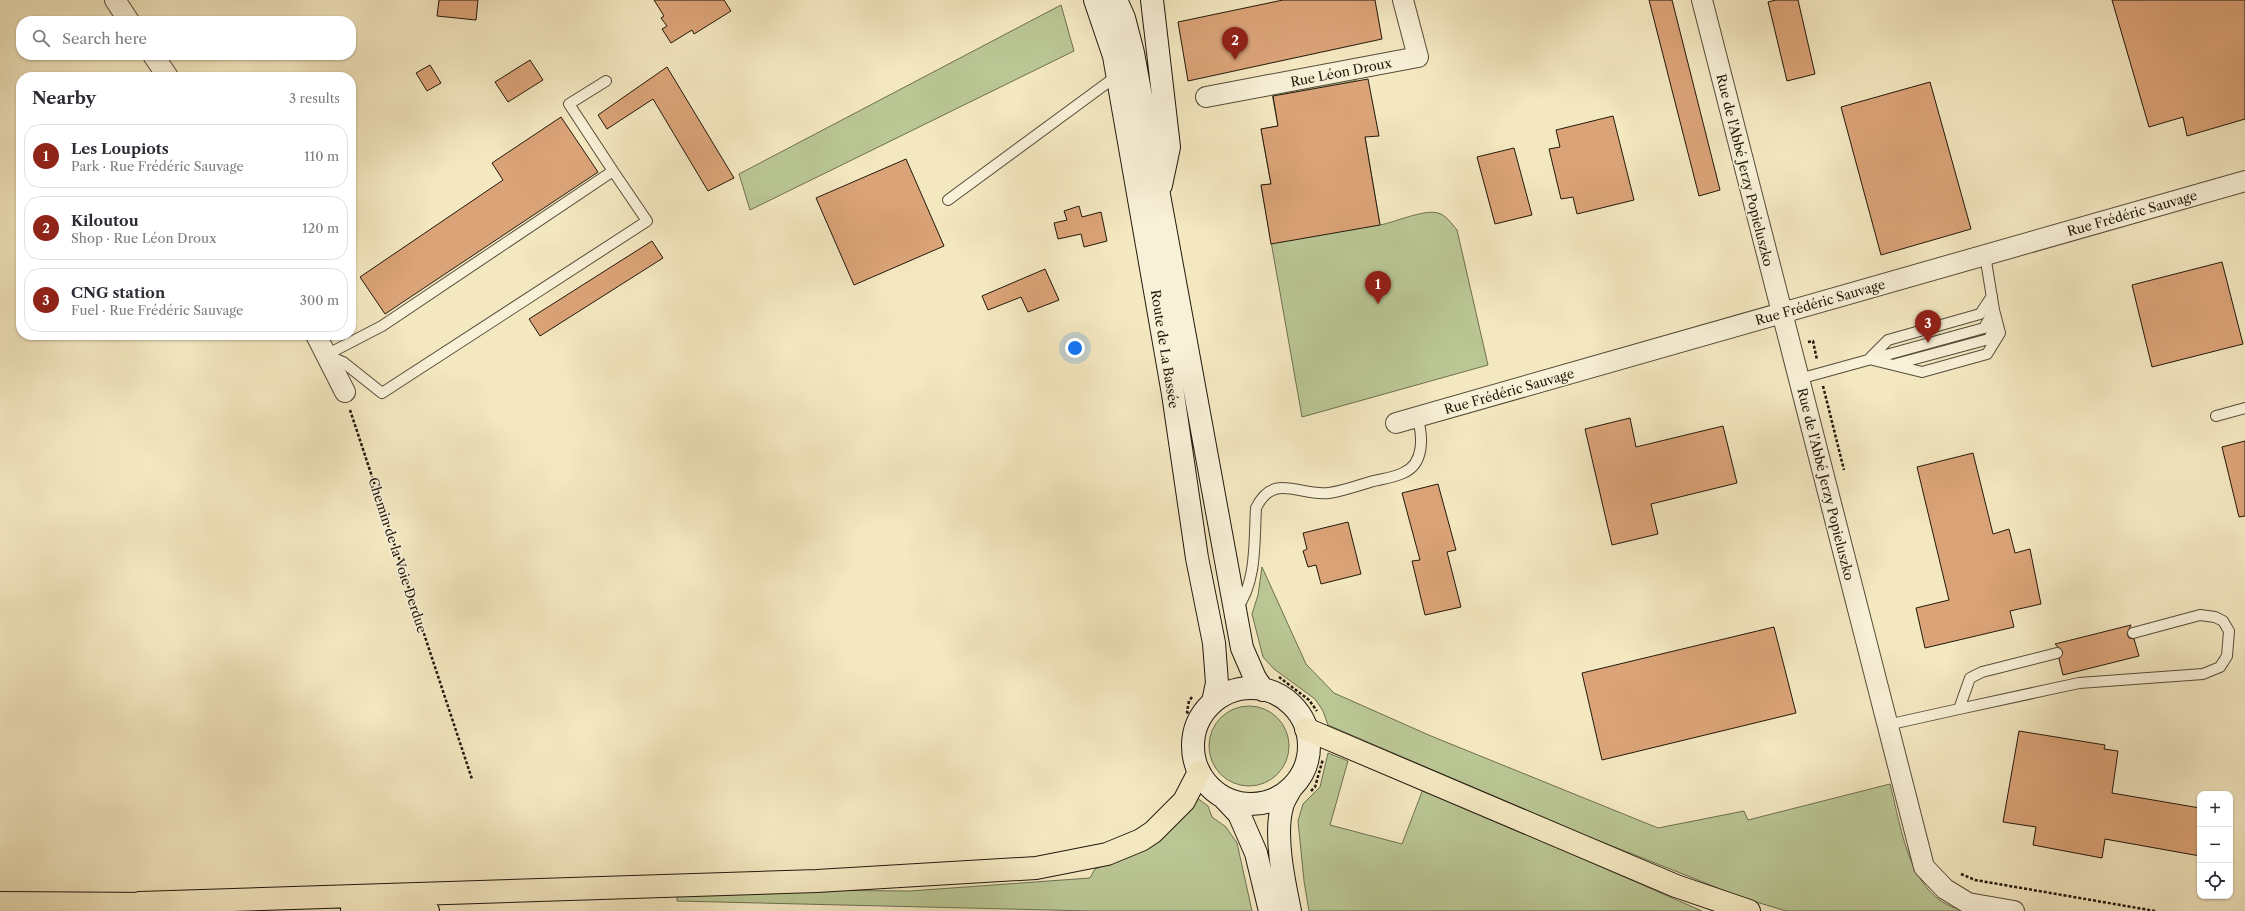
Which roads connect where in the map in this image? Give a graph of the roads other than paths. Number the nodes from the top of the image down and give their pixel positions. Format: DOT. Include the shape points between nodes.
graph roads {
  1 [pos="115,0"];
  2 [pos="1094,0"];
  3 [pos="1116,0"];
  4 [pos="1152,0"];
  5 [pos="1402,0"];
  6 [pos="1702,0"];
  7 [pos="126,16"];
  8 [pos="156,60"];
  9 [pos="165,72"];
  10 [pos="1118,75"];
  11 [pos="606,81"];
  12 [pos="1206,97"];
  13 [pos="613,171"];
  14 [pos="2245,181"];
  15 [pos="1159,194"];
  16 [pos="948,200"];
  17 [pos="1985,255"];
  18 [pos="1992,296"];
  19 [pos="1994,310"];
  20 [pos="1782,313"];
  21 [pos="1997,322"];
  22 [pos="356,339"];
  23 [pos="318,340"];
  24 [pos="355,340"];
  25 [pos="326,355"];
  26 [pos="1869,359"];
  27 [pos="1896,364"];
  28 [pos="1799,378"];
  29 [pos="344,392"];
  30 [pos="2245,408"];
  31 [pos="2216,416"];
  32 [pos="1417,417"];
  33 [pos="1396,423"];
  34 [pos="1235,611"];
  35 [pos="2133,633"];
  36 [pos="2057,653"];
  37 [pos="1270,682"];
  38 [pos="1213,702"];
  39 [pos="1959,709"];
  40 [pos="1314,723"];
  41 [pos="1887,725"];
  42 [pos="1199,772"];
  43 [pos="1291,788"];
  44 [pos="1223,797"];
  45 [pos="1272,872"];
  46 [pos="0,903"];
  47 [pos="140,903"];
  48 [pos="428,911"];
  49 [pos="1270,911"];
  50 [pos="1290,911"];
  51 [pos="1749,911"];
  52 [pos="2014,911"];
  1 -- 7 [label="street"];
  2 -- 10 [label="main road, Route de La Bassée" via="1110,43"];
  3 -- 15 [label="main road, Route de La Bassée" via="1124,18 1133,53"];
  4 -- 15 [label="main road" via="1169,147"];
  5 -- 12 [label="street, Rue Léon Droux" via="1418,57"];
  6 -- 20 [label="street, Rue de l'Abbé Jerzy Popieluszko"];
  8 -- 9 [label="street"];
  10 -- 16 [label="lane"];
  10 -- 38 [label="main road, Route de La Bassée" via="1173,394 1197,558 1214,643 1217,683"];
  11 -- 13 [label="lane" via="570,104"];
  13 -- 22 [label="lane" via="382,326"];
  13 -- 25 [label="lane" via="647,221 382,393 343,362"];
  14 -- 17 [label="street, Rue Frédéric Sauvage"];
  15 -- 34 [label="main road, Route de La Bassée"];
  17 -- 18 [label="lane"];
  17 -- 20 [label="street, Rue Frédéric Sauvage"];
  18 -- 19 [label="lane"];
  18 -- 26 [label="lane" via="1980,314 1888,340"];
  19 -- 21 [label="lane"];
  19 -- 26 [label="lane" via="1984,328"];
  20 -- 28 [label="street, Rue de l'Abbé Jerzy Popieluszko"];
  20 -- 32 [label="street, Rue Frédéric Sauvage"];
  21 -- 27 [label="lane" via="1989,339"];
  21 -- 27 [label="lane" via="2000,333 1987,354 1922,372"];
  23 -- 25 [label="street"];
  24 -- 25 [label="lane"];
  25 -- 29 [label="street"];
  26 -- 27 [label="lane"];
  26 -- 28 [label="lane"];
  28 -- 41 [label="street, Rue de l'Abbé Jerzy Popieluszko"];
  30 -- 31 [label="lane"];
  32 -- 33 [label="street, Rue Frédéric Sauvage"];
  32 -- 34 [label="lane" via="1422,432 1421,450 1415,463 1404,473 1328,493 1278,488 1268,492 1261,499 1256,508 1249,585 1244,599"];
  34 -- 37 [label="main road, Route de La Bassée" via="1242,648 1255,678"];
  35 -- 39 [label="lane" via="2200,615 2215,617 2223,621 2229,631 2227,656 2220,667 2204,674 2079,683"];
  36 -- 39 [label="lane" via="1982,672 1970,678"];
  37 -- 38 [label="main road" via="1237,690"];
  37 -- 40 [label="main road" via="1275,693"];
  38 -- 42 [label="main road" via="1201,716 1194,734 1193,754"];
  39 -- 41 [label="lane"];
  40 -- 43 [label="main road" via="1307,761"];
  40 -- 51 [label="highway" via="1676,886"];
  41 -- 52 [label="street, Rue de l'Abbé Jerzy Popieluszko" via="1924,867 1944,889 1968,903"];
  42 -- 44 [label="main road" via="1206,783"];
  42 -- 47 [label="highway" via="1184,800 1153,832 1141,840 1107,854 1036,868 817,881"];
  43 -- 44 [label="main road" via="1267,802 1253,804 1239,803"];
  43 -- 45 [label="main road" via="1282,807"];
  44 -- 45 [label="main road" via="1239,814"];
  45 -- 49 [label="main road"];
  45 -- 50 [label="main road"];
  46 -- 47 [label="highway"];
  47 -- 48 [label="highway"];
}
